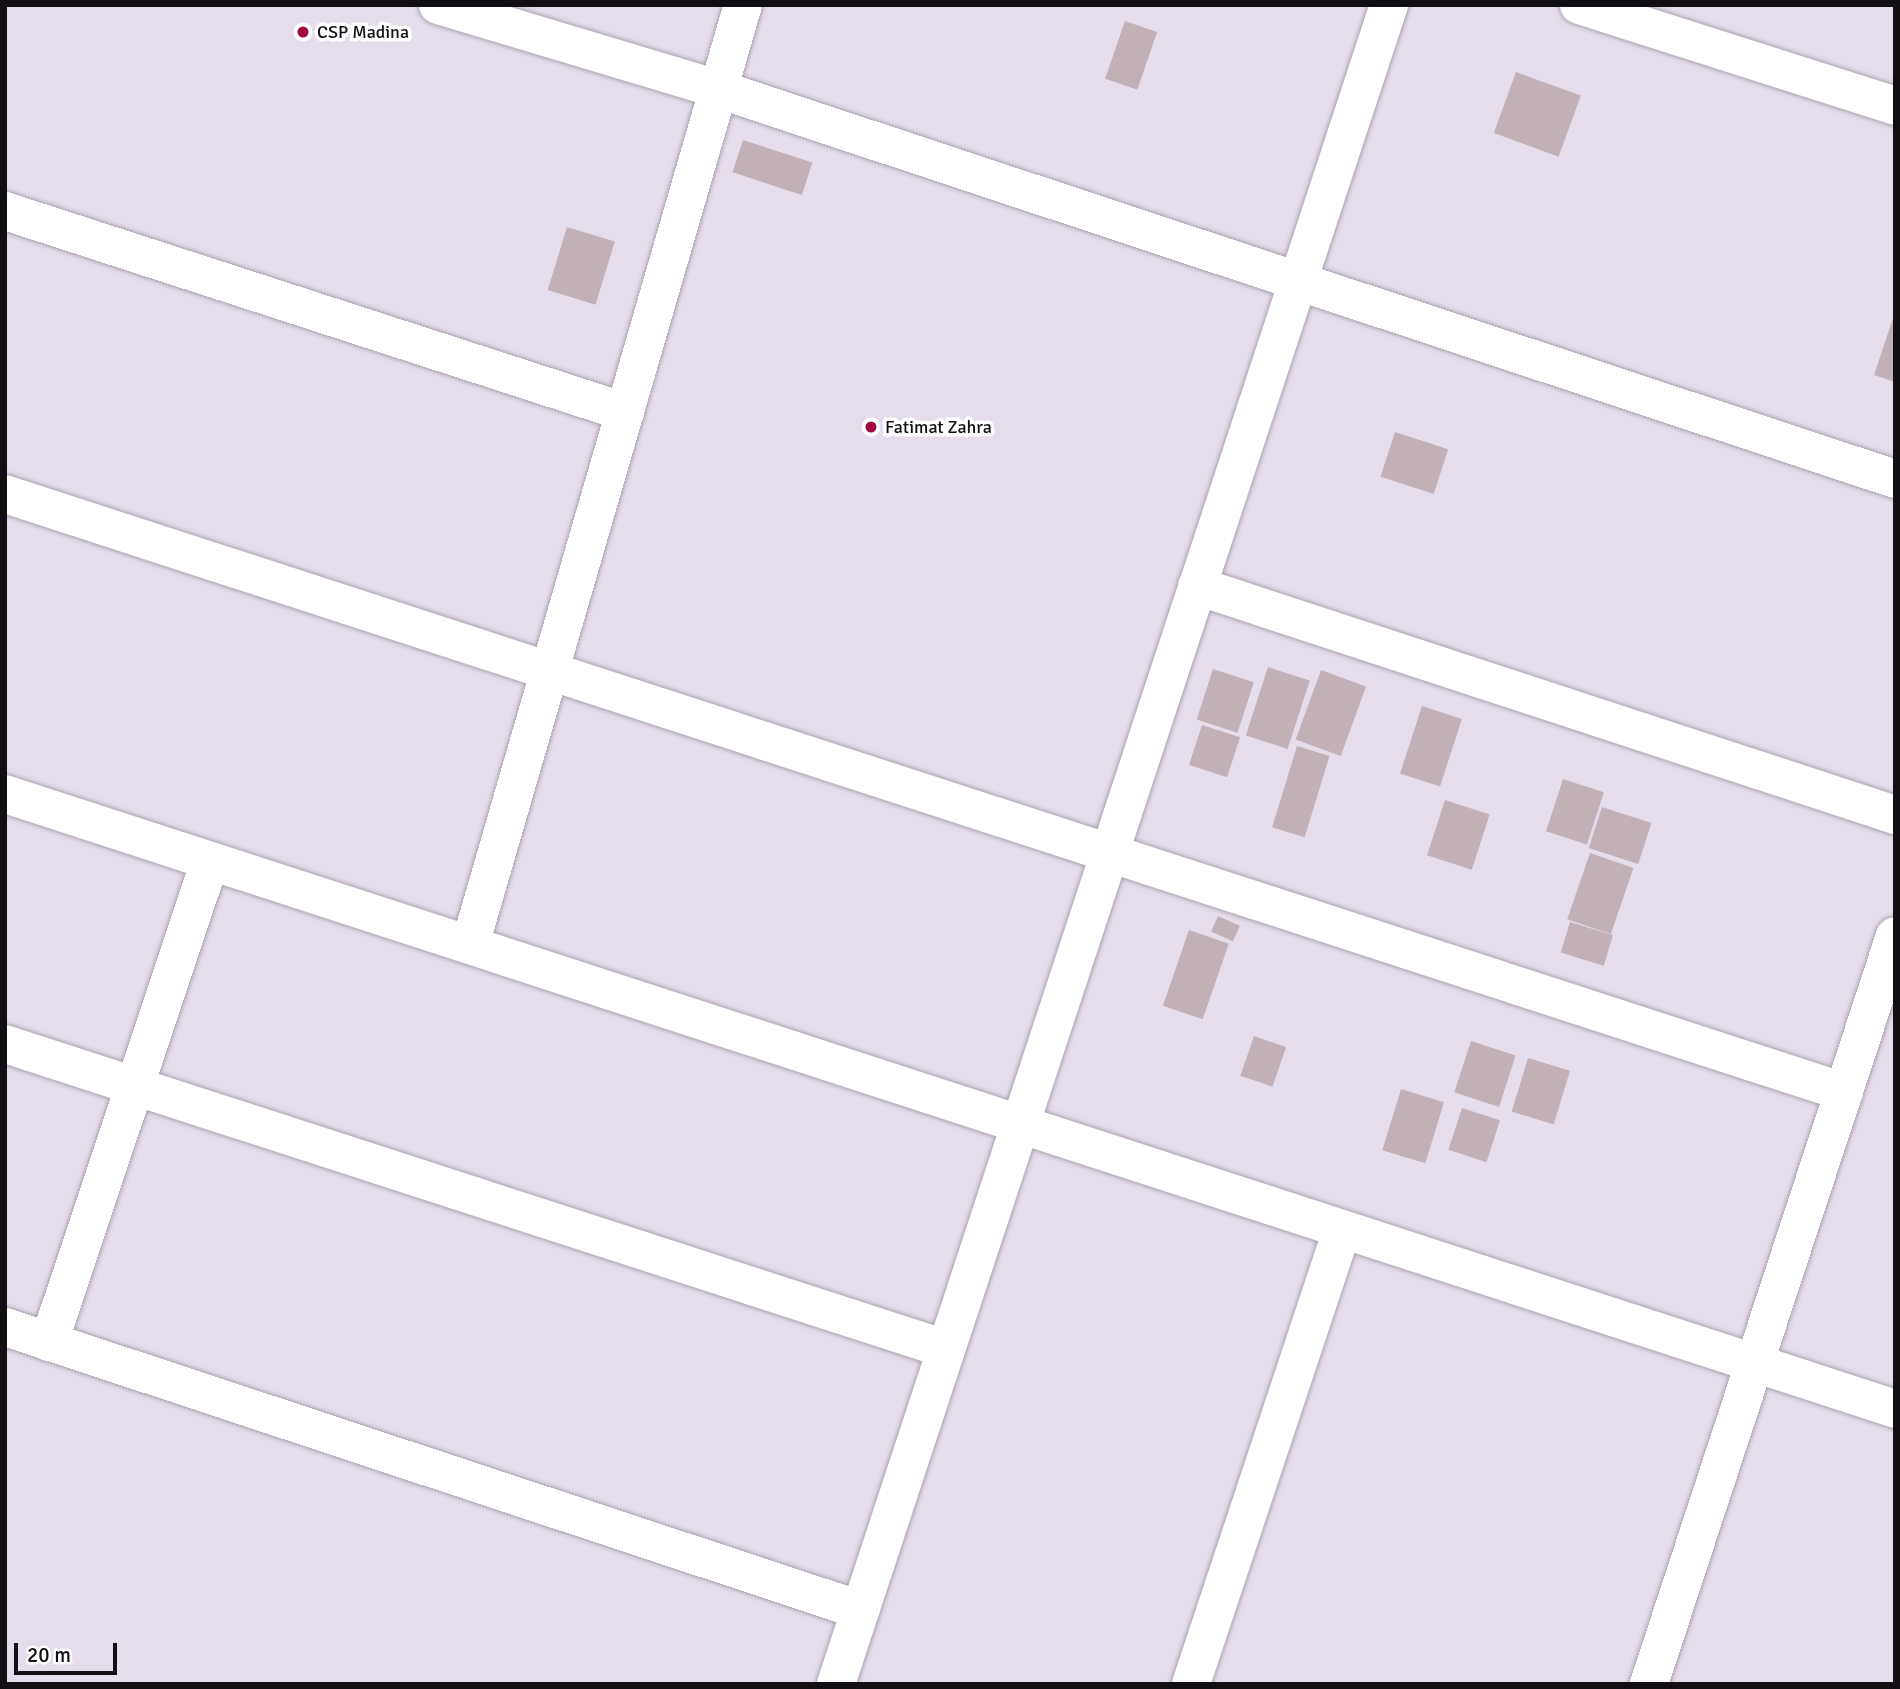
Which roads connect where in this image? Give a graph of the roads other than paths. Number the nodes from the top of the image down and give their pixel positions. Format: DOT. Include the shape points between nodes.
graph roads {
  1 [pos="438,5"];
  2 [pos="743,5"];
  3 [pos="1389,5"];
  4 [pos="1579,5"];
  5 [pos="718,89"];
  6 [pos="1895,106"];
  7 [pos="5,211"];
  8 [pos="1298,281"];
  9 [pos="625,412"];
  10 [pos="1895,479"];
  11 [pos="5,494"];
  12 [pos="1197,586"];
  13 [pos="550,671"];
  14 [pos="5,794"];
  15 [pos="1895,815"];
  16 [pos="1109,853"];
  17 [pos="210,860"];
  18 [pos="1895,936"];
  19 [pos="470,945"];
  20 [pos="5,1044"];
  21 [pos="133,1085"];
  22 [pos="1844,1092"];
  23 [pos="1020,1124"];
  24 [pos="1342,1229"];
  25 [pos="5,1327"];
  26 [pos="49,1342"];
  27 [pos="946,1349"];
  28 [pos="1755,1363"];
  29 [pos="1895,1409"];
  30 [pos="860,1610"];
  31 [pos="836,1684"];
  32 [pos="1191,1684"];
  33 [pos="1649,1684"];
  1 -- 5 [label="street"];
  2 -- 5 [label="street"];
  3 -- 8 [label="street"];
  4 -- 6 [label="street"];
  5 -- 8 [label="street"];
  5 -- 9 [label="street"];
  7 -- 9 [label="street"];
  8 -- 10 [label="street"];
  8 -- 12 [label="street"];
  9 -- 13 [label="street"];
  11 -- 13 [label="street"];
  12 -- 15 [label="street"];
  12 -- 16 [label="street"];
  13 -- 16 [label="street"];
  13 -- 19 [label="street"];
  14 -- 17 [label="street"];
  16 -- 22 [label="street"];
  16 -- 23 [label="street"];
  17 -- 19 [label="street"];
  17 -- 21 [label="street"];
  18 -- 22 [label="street"];
  19 -- 23 [label="street"];
  20 -- 21 [label="street"];
  21 -- 26 [label="street"];
  21 -- 27 [label="street"];
  22 -- 28 [label="street"];
  23 -- 24 [label="street"];
  23 -- 27 [label="street"];
  24 -- 28 [label="street"];
  24 -- 32 [label="street"];
  25 -- 26 [label="street"];
  26 -- 30 [label="street"];
  27 -- 30 [label="street"];
  28 -- 29 [label="street"];
  28 -- 33 [label="street"];
  30 -- 31 [label="street"];
}
